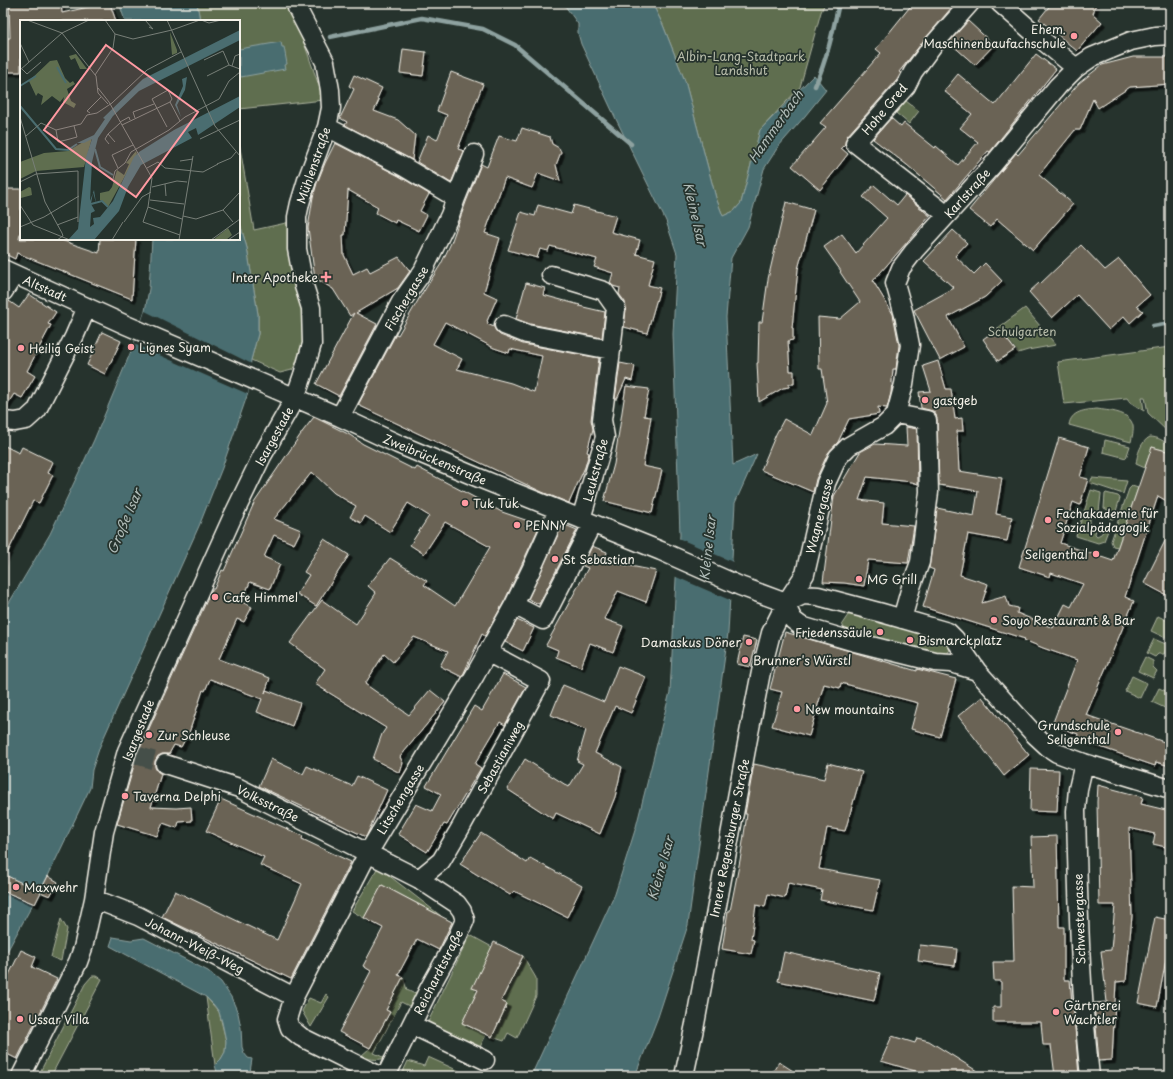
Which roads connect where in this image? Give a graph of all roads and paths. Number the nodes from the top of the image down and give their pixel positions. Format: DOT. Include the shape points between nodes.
graph roads {
  1 [pos="970,3"];
  2 [pos="1000,3"];
  3 [pos="297,8"];
  4 [pos="1170,36"];
  5 [pos="1076,68"];
  6 [pos="327,127"];
  7 [pos="474,154"];
  8 [pos="456,198"];
  9 [pos="948,215"];
  10 [pos="9,272"];
  11 [pos="551,275"];
  12 [pos="3,292"];
  13 [pos="87,307"];
  14 [pos="504,325"];
  15 [pos="611,350"];
  16 [pos="295,398"];
  17 [pos="340,417"];
  18 [pos="890,420"];
  19 [pos="3,421"];
  20 [pos="558,510"];
  21 [pos="587,522"];
  22 [pos="786,603"];
  23 [pos="514,605"];
  24 [pos="902,619"];
  25 [pos="956,640"];
  26 [pos="487,652"];
  27 [pos="948,663"];
  28 [pos="977,671"];
  29 [pos="1084,763"];
  30 [pos="165,764"];
  31 [pos="1170,789"];
  32 [pos="368,853"];
  33 [pos="420,879"];
  34 [pos="94,899"];
  35 [pos="294,997"];
  36 [pos="412,1024"];
  37 [pos="486,1060"];
  38 [pos="21,1076"];
  39 [pos="380,1076"];
  40 [pos="386,1076"];
  41 [pos="684,1076"];
  42 [pos="1090,1076"];
  1 -- 9 [label="street, Hohe Gred" via="933,45 906,86 855,143"];
  2 -- 5 [label="street"];
  3 -- 6 [label="street, Mühlenstraße" via="325,62 331,108"];
  4 -- 5 [label="street, Karlstraße" via="1132,41 1092,57"];
  5 -- 9 [label="street, Karlstraße"];
  6 -- 8 [label="street" via="397,163"];
  6 -- 16 [label="street, Mühlenstraße" via="307,180 297,218 297,249 311,308 312,344"];
  7 -- 8 [label="street, Fischergasse"];
  8 -- 17 [label="street, Fischergasse" via="423,271 401,302"];
  9 -- 18 [label="street, Karlstraße" via="914,251 895,283 910,345 904,384"];
  10 -- 12 [label="street"];
  10 -- 13 [label="street, Altstadt"];
  11 -- 15 [label="street, Leukstraße" via="604,291 616,308"];
  13 -- 16 [label="street, Zweibrückenstraße"];
  13 -- 19 [label="street" via="37,410 26,420"];
  14 -- 15 [label="street" via="527,334"];
  15 -- 21 [label="street, Leukstraße" via="602,420 605,436"];
  16 -- 17 [label="street, Zweibrückenstraße"];
  16 -- 34 [label="street, Isargestade" via="262,456 232,518 132,753 104,832"];
  17 -- 20 [label="street, Zweibrückenstraße" via="398,444"];
  18 -- 22 [label="street, Wagnergasse" via="850,446 838,457 826,483 805,574"];
  18 -- 24 [label="street" via="927,420 929,492 920,565"];
  20 -- 21 [label="street, Zweibrückenstraße"];
  20 -- 23 [label="street, Litschengasse"];
  21 -- 22 [label="street, Zweibrückenstraße"];
  21 -- 23 [label="street" via="543,620"];
  22 -- 24 [label="street" via="797,597 810,595"];
  22 -- 27 [label="street" via="793,620 801,626 855,642"];
  22 -- 41 [label="street, Innere Regensburger Straße" via="770,633 761,672"];
  23 -- 26 [label="street, Litschengasse"];
  24 -- 25 [label="street" via="948,632"];
  25 -- 27 [label="street" via="956,653"];
  25 -- 28 [label="street"];
  26 -- 32 [label="street, Litschengasse"];
  26 -- 33 [label="street, Sebastianiweg" via="541,681 441,860"];
  27 -- 28 [label="street"];
  28 -- 29 [label="street" via="1048,748"];
  29 -- 31 [label="street"];
  29 -- 42 [label="street, Schwestergasse" via="1076,811 1080,957"];
  30 -- 32 [label="street, Volksstraße" via="239,788"];
  32 -- 33 [label="street, Reichardtstraße"];
  32 -- 35 [label="street, Litschengasse"];
  33 -- 36 [label="street, Reichardtstraße" via="457,904 464,920"];
  34 -- 35 [label="street, Johann-Weiß-Weg" via="150,922"];
  34 -- 38 [label="street, Isargestade" via="78,962"];
  35 -- 39 [label="street" via="287,1018 290,1028 301,1037"];
  36 -- 37 [label="street, Reichardtstraße"];
  36 -- 40 [label="street, Reichardtstraße"];
}
